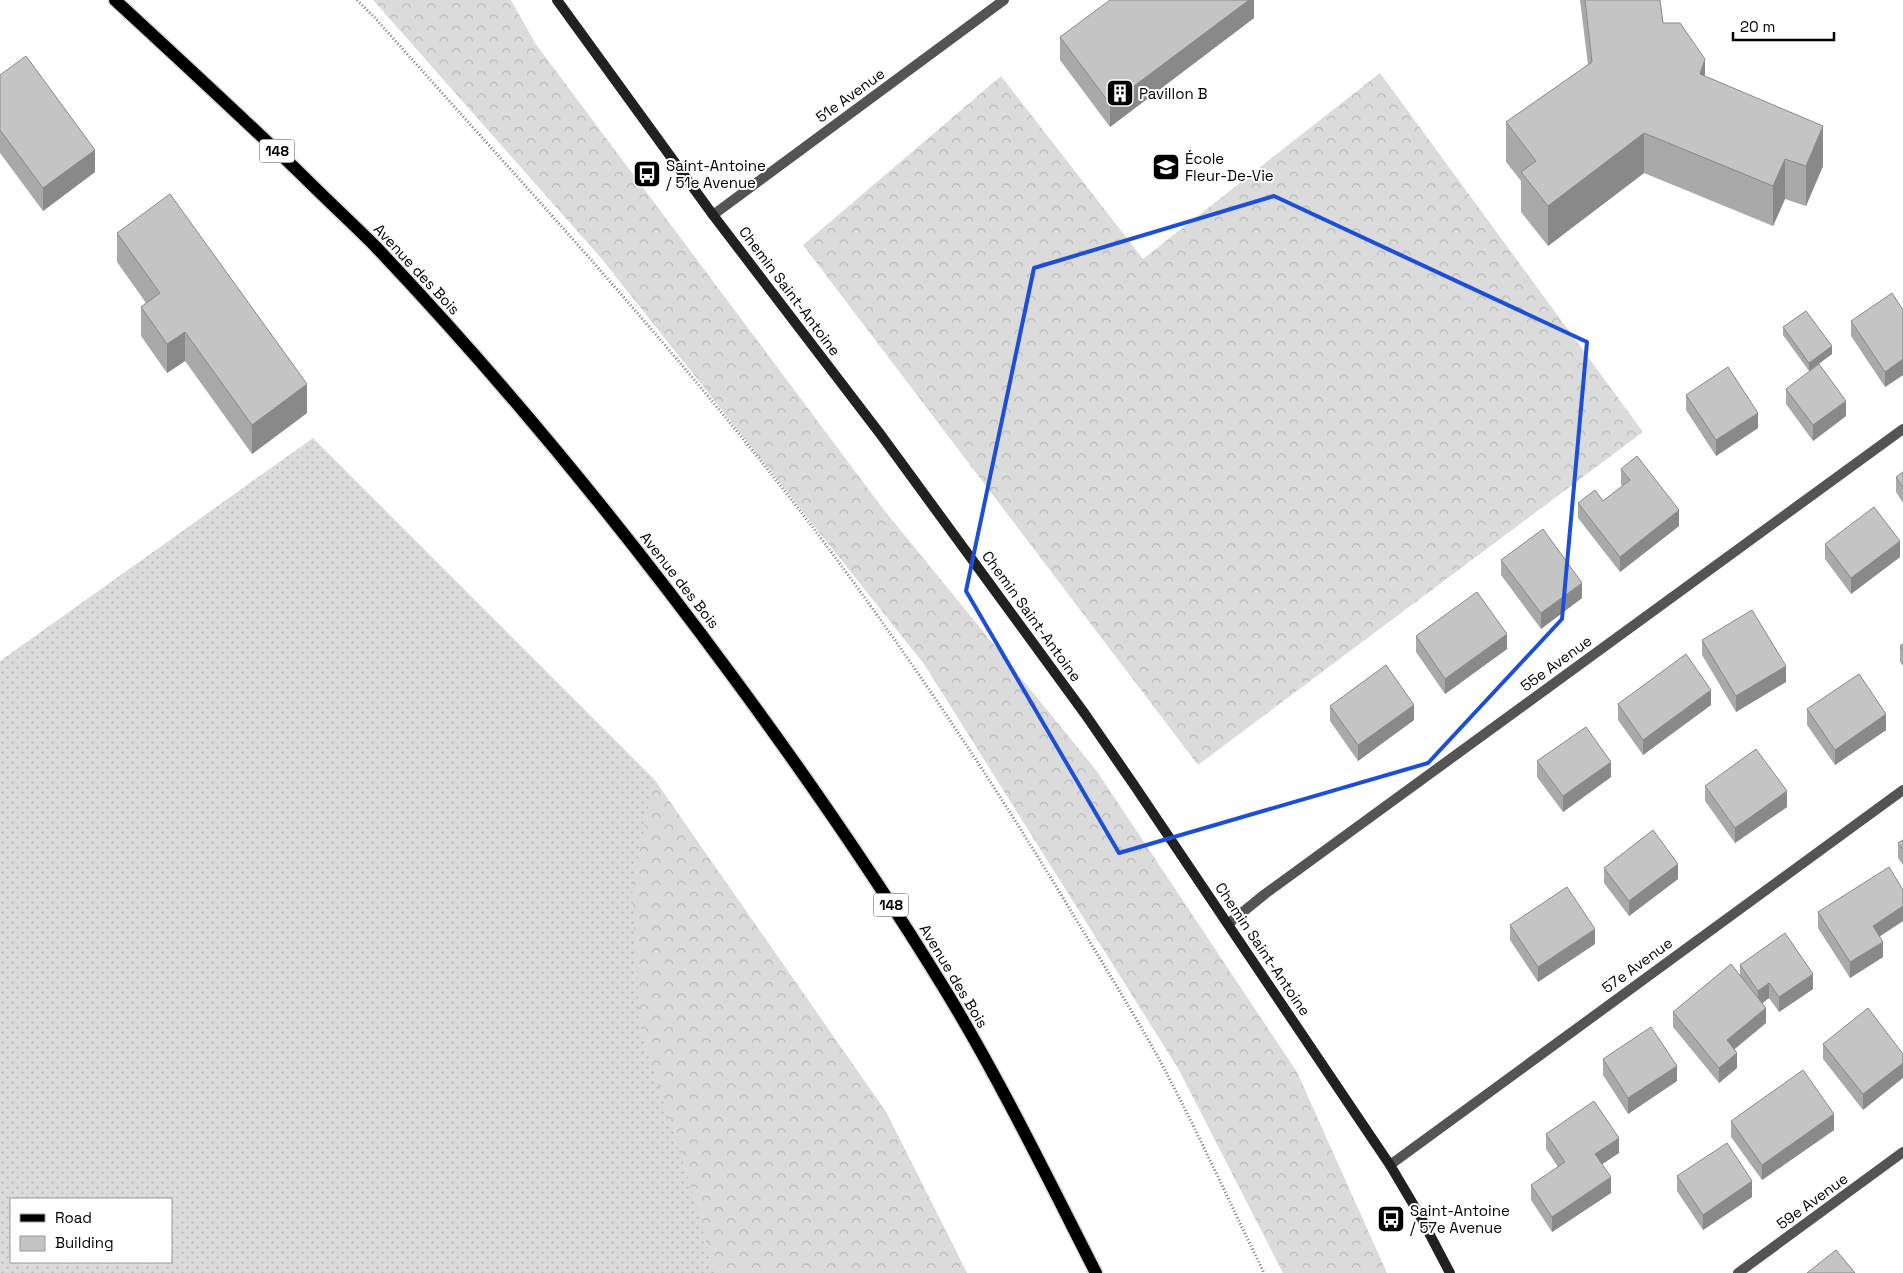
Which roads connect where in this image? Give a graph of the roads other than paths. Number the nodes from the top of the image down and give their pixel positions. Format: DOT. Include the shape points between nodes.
graph roads {
  1 [pos="115,0"];
  2 [pos="557,0"];
  3 [pos="1004,0"];
  4 [pos="713,215"];
  5 [pos="1903,428"];
  6 [pos="1903,790"];
  7 [pos="1228,924"];
  8 [pos="1903,1152"];
  9 [pos="1390,1165"];
  10 [pos="1096,1273"];
  11 [pos="1450,1273"];
  12 [pos="1738,1273"];
  1 -- 10 [label="main road, Avenue des Bois / 148" via="371,243 495,378 646,562 818,794 909,932 984,1058"];
  2 -- 4 [label="street, Chemin Saint-Antoine"];
  3 -- 4 [label="street, 51e Avenue"];
  4 -- 7 [label="street, Chemin Saint-Antoine" via="944,520 1118,761"];
  5 -- 7 [label="street, 55e Avenue" via="1264,894"];
  6 -- 9 [label="street, 57e Avenue"];
  7 -- 9 [label="street, Chemin Saint-Antoine"];
  8 -- 12 [label="street, 59e Avenue"];
  9 -- 11 [label="street, Chemin Saint-Antoine"];
}
